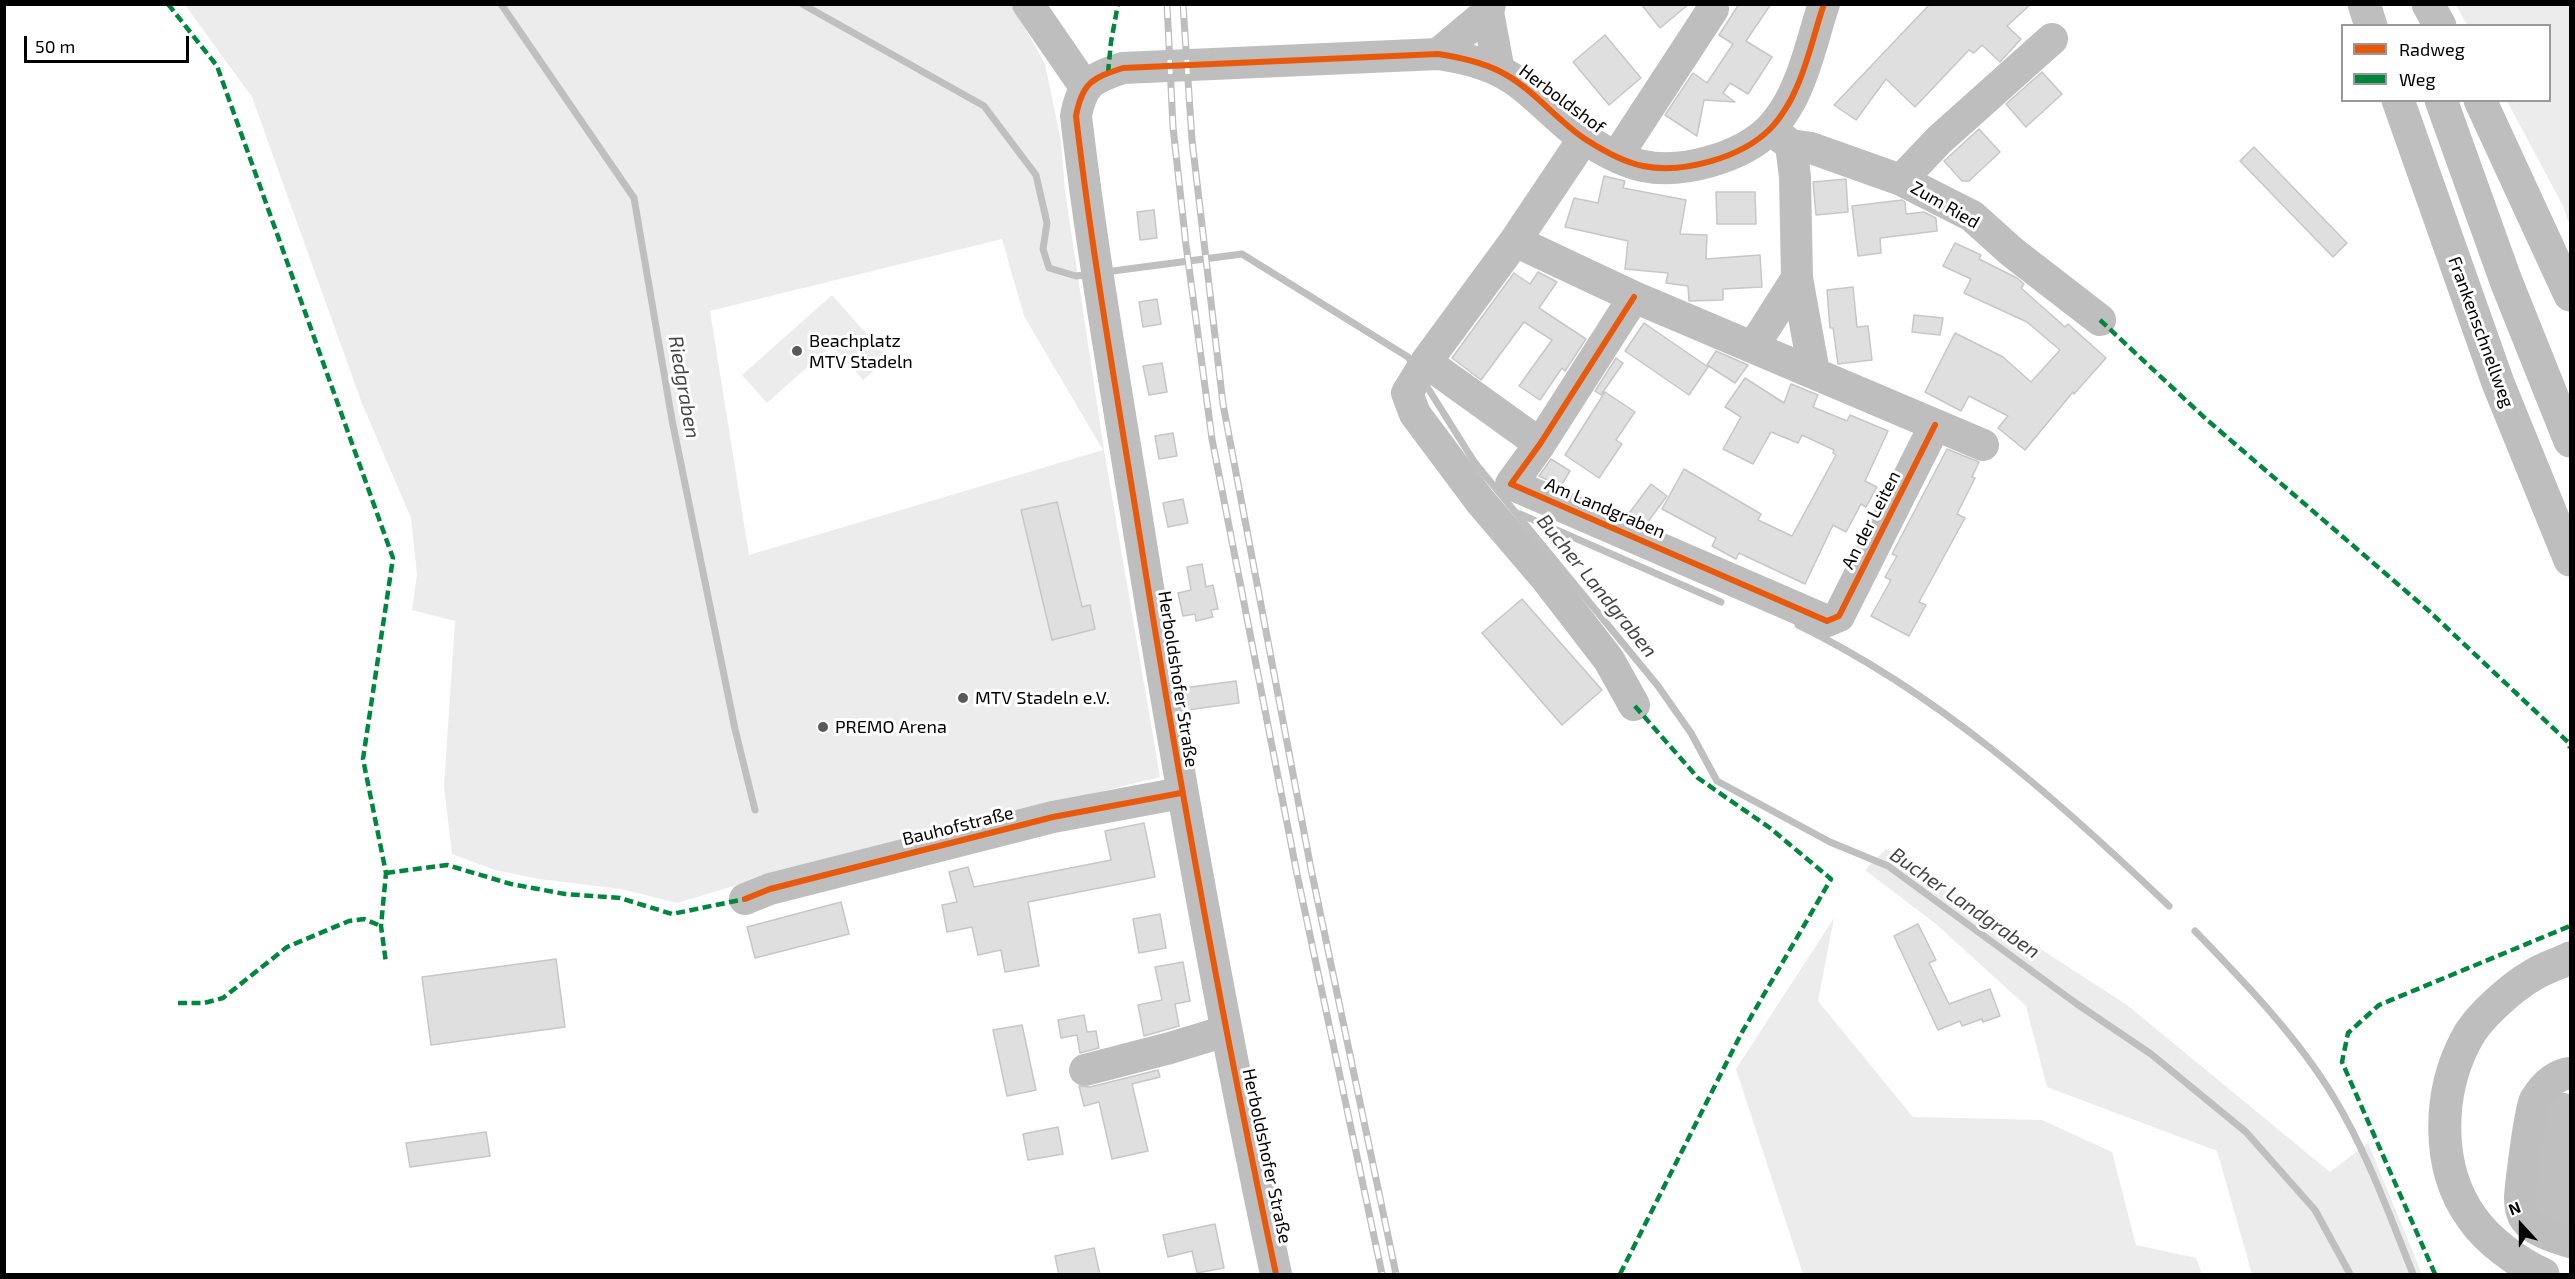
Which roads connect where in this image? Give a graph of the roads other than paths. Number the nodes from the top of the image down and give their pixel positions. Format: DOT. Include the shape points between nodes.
graph roads {
  1 [pos="1028,4"];
  2 [pos="1824,4"];
  3 [pos="2364,4"];
  4 [pos="2407,4"];
  5 [pos="2428,4"];
  6 [pos="1489,8"];
  7 [pos="1713,9"];
  8 [pos="2370,24"];
  9 [pos="2413,24"];
  10 [pos="2439,24"];
  11 [pos="2052,39"];
  12 [pos="1438,54"];
  13 [pos="1499,71"];
  14 [pos="1085,87"];
  15 [pos="2399,102"];
  16 [pos="2442,102"];
  17 [pos="2481,102"];
  18 [pos="1780,137"];
  19 [pos="1584,138"];
  20 [pos="1617,156"];
  21 [pos="1900,180"];
  22 [pos="1515,241"];
  23 [pos="1797,278"];
  24 [pos="2571,295"];
  25 [pos="1634,297"];
  26 [pos="2100,320"];
  27 [pos="1754,347"];
  28 [pos="1426,362"];
  29 [pos="1814,372"];
  30 [pos="1935,425"];
  31 [pos="2571,441"];
  32 [pos="1540,444"];
  33 [pos="1983,445"];
  34 [pos="2571,560"];
  35 [pos="1827,621"];
  36 [pos="1634,705"];
  37 [pos="1181,793"];
  38 [pos="745,899"];
  39 [pos="2571,958"];
  40 [pos="1226,1030"];
  41 [pos="1085,1070"];
  42 [pos="2571,1073"];
  43 [pos="2571,1242"];
  44 [pos="1276,1275"];
  45 [pos="2543,1275"];
  1 -- 14 [label="street"];
  2 -- 18 [label="street, Herboldshof"];
  3 -- 8 [label="highway"];
  4 -- 9 [label="highway"];
  5 -- 10 [label="highway"];
  6 -- 12 [label="street"];
  6 -- 13 [label="street"];
  7 -- 20 [label="street"];
  11 -- 21 [label="street"];
  12 -- 13 [label="street, Herboldshof"];
  12 -- 14 [label="street, Herboldshof" via="1145,65 1115,70"];
  13 -- 19 [label="street, Herboldshof"];
  14 -- 37 [label="street, Herboldshofer Straße" via="1077,116 1099,287"];
  15 -- 34 [label="highway, Frankenschnellweg" via="2498,382"];
  16 -- 31 [label="highway" via="2506,281"];
  17 -- 24 [label="highway"];
  18 -- 20 [label="street, Herboldshof" via="1704,164 1673,169 1642,166"];
  18 -- 21 [label="street, Zum Ried"];
  18 -- 23 [label="street" via="1795,177"];
  19 -- 20 [label="street, Herboldshof"];
  19 -- 22 [label="street"];
  21 -- 26 [label="street, Zum Ried" via="1972,216"];
  22 -- 25 [label="street"];
  22 -- 28 [label="street"];
  23 -- 27 [label="street"];
  23 -- 29 [label="street"];
  25 -- 27 [label="street"];
  25 -- 32 [label="street, Am Landgraben"];
  27 -- 29 [label="street"];
  28 -- 32 [label="street"];
  28 -- 36 [label="street" via="1407,393 1415,414 1609,660"];
  29 -- 30 [label="street"];
  30 -- 33 [label="street"];
  30 -- 35 [label="street, An der Leiten" via="1839,616"];
  32 -- 35 [label="street, Am Landgraben" via="1511,484"];
  37 -- 38 [label="street, Bauhofstraße" via="1053,818"];
  37 -- 40 [label="street, Herboldshofer Straße"];
  39 -- 45 [label="highway" via="2532,975 2496,1004 2467,1037 2449,1081 2444,1114 2450,1165 2472,1218 2493,1240"];
  40 -- 41 [label="street"];
  40 -- 44 [label="street, Herboldshofer Straße"];
  42 -- 43 [label="street" via="2546,1084 2534,1103 2520,1199 2524,1217 2535,1227"];
}
